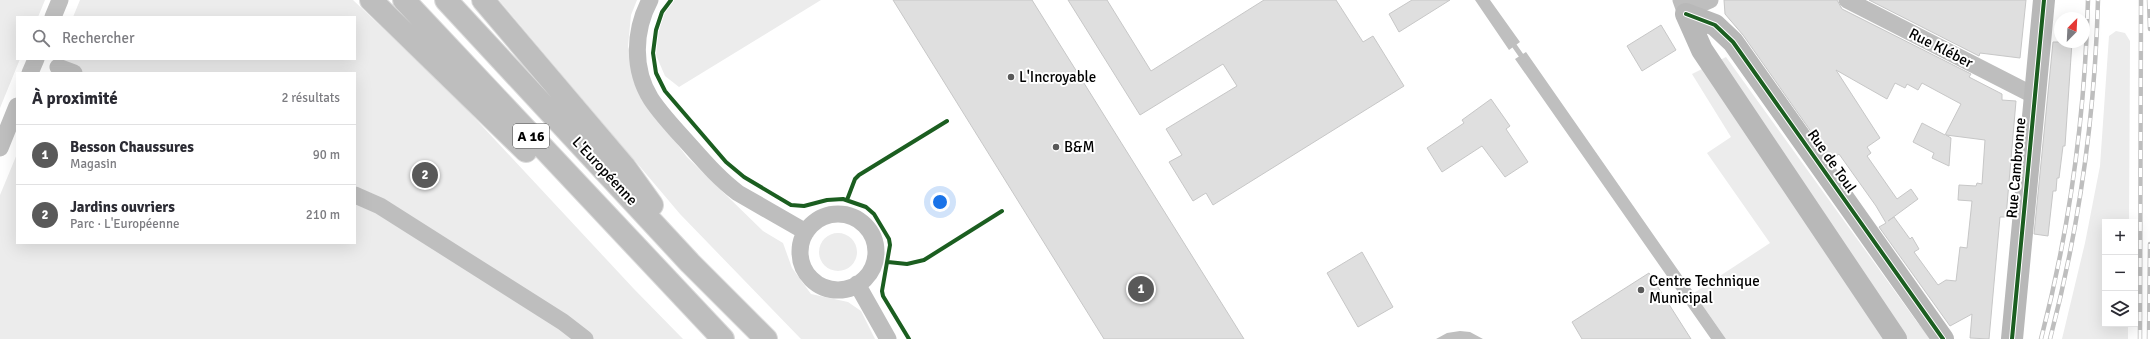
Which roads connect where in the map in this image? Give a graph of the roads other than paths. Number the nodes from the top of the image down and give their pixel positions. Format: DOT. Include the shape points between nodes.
graph roads {
  1 [pos="371,0"];
  2 [pos="404,0"];
  3 [pos="446,0"];
  4 [pos="483,0"];
  5 [pos="650,0"];
  6 [pos="1710,0"];
  7 [pos="1847,0"];
  8 [pos="2044,0"];
  9 [pos="1684,7"];
  10 [pos="58,67"];
  11 [pos="71,72"];
  12 [pos="2035,96"];
  13 [pos="356,195"];
  14 [pos="806,232"];
  15 [pos="690,263"];
  16 [pos="657,271"];
  17 [pos="857,284"];
  18 [pos="586,339"];
  19 [pos="723,339"];
  20 [pos="766,339"];
  21 [pos="888,339"];
  22 [pos="1896,339"];
  23 [pos="1943,339"];
  24 [pos="2012,339"];
  1 -- 16 [label="highway" via="538,163"];
  2 -- 16 [label="highway, L'Européenne / A 16"];
  3 -- 15 [label="highway, L'Européenne / A 16"];
  4 -- 15 [label="highway" via="624,166"];
  5 -- 14 [label="street" via="641,22 638,44 639,68 650,98 708,166 728,185"];
  6 -- 9 [label="street" via="1696,6"];
  7 -- 12 [label="street, Rue Kléber"];
  8 -- 12 [label="street, Rue Cambronne"];
  9 -- 22 [label="street" via="1702,50"];
  9 -- 23 [label="street, Rue de Toul" via="1715,25 1733,42"];
  10 -- 11 [label="street"];
  12 -- 24 [label="street, Rue Cambronne"];
  13 -- 18 [label="street" via="392,213"];
  14 -- 17 [label="street" via="800,248 801,260 805,271 813,280 834,289"];
  14 -- 17 [label="street" via="822,217 838,214 854,218 866,228 874,242 875,258 869,273"];
  15 -- 20 [label="highway, L'Européenne / A 16"];
  16 -- 19 [label="highway, L'Européenne / A 16"];
  17 -- 21 [label="street"];
}
